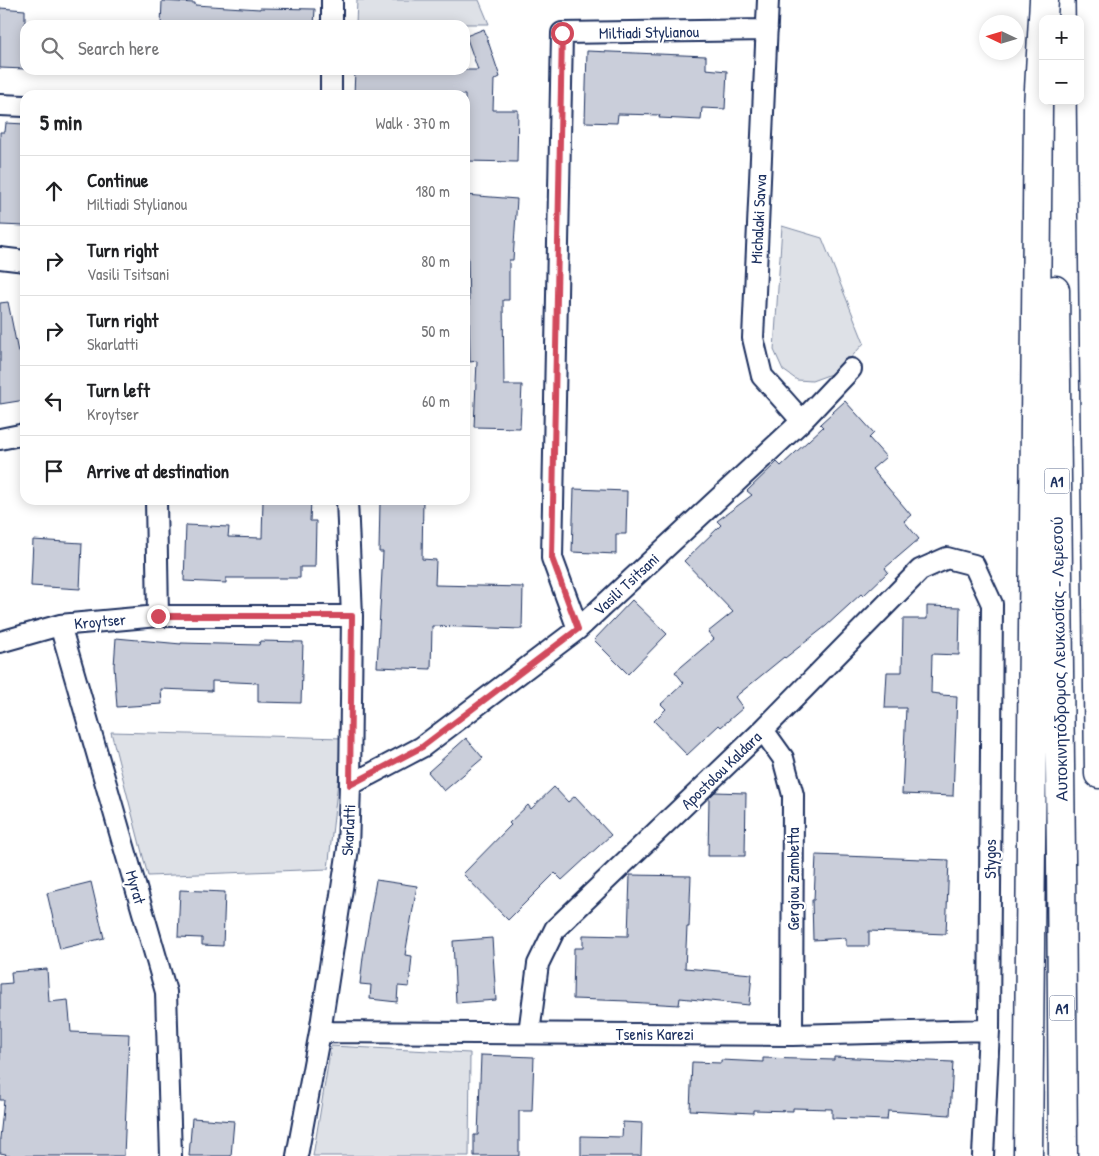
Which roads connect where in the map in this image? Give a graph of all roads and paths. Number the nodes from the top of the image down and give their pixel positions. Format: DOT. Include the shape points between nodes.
graph roads {
  1 [pos="332,0"];
  2 [pos="768,0"];
  3 [pos="1044,0"];
  4 [pos="1051,0"];
  5 [pos="1090,0"];
  6 [pos="1052,15"];
  7 [pos="332,20"];
  8 [pos="767,30"];
  9 [pos="331,75"];
  10 [pos="331,90"];
  11 [pos="0,105"];
  12 [pos="1052,105"];
  13 [pos="20,106"];
  14 [pos="0,258"];
  15 [pos="20,260"];
  16 [pos="851,369"];
  17 [pos="802,421"];
  18 [pos="20,435"];
  19 [pos="0,439"];
  20 [pos="156,505"];
  21 [pos="347,505"];
  22 [pos="974,565"];
  23 [pos="158,616"];
  24 [pos="352,616"];
  25 [pos="60,625"];
  26 [pos="578,629"];
  27 [pos="0,642"];
  28 [pos="763,730"];
  29 [pos="1099,774"];
  30 [pos="350,785"];
  31 [pos="1061,860"];
  32 [pos="989,1030"];
  33 [pos="320,1032"];
  34 [pos="529,1033"];
  35 [pos="792,1035"];
  36 [pos="171,1156"];
  37 [pos="297,1156"];
  38 [pos="984,1156"];
  39 [pos="1028,1156"];
  40 [pos="1043,1156"];
  41 [pos="1063,1156"];
  1 -- 7 [label="street"];
  2 -- 8 [label="street, Michalaki Savva"];
  3 -- 39 [label="highway" via="1038,106"];
  4 -- 6 [label="highway"];
  5 -- 29 [label="highway"];
  8 -- 17 [label="street, Michalaki Savva" via="753,338 762,376"];
  8 -- 26 [label="street, Miltiadi Stylianou" via="562,33 552,558"];
  9 -- 10 [label="street"];
  11 -- 13 [label="street"];
  12 -- 31 [label="highway, Αυτοκινητόδρομος Λευκωσίας - Λεμεσού / A1"];
  14 -- 15 [label="street"];
  16 -- 17 [label="street, Vasili Tsitsani"];
  17 -- 26 [label="street, Vasili Tsitsani"];
  18 -- 19 [label="street"];
  20 -- 23 [label="street"];
  21 -- 24 [label="street, Skarlatti"];
  22 -- 28 [label="street, Apostolou Kaldara" via="947,558 920,570"];
  22 -- 32 [label="street, Stygos" via="992,604"];
  23 -- 24 [label="street, Kroytser"];
  23 -- 25 [label="street, Kroytser"];
  24 -- 30 [label="street, Skarlatti"];
  25 -- 27 [label="street, Kroytser"];
  25 -- 36 [label="street, Myrat" via="166,992"];
  26 -- 30 [label="street, Vasili Tsitsani" via="422,747"];
  28 -- 34 [label="street, Apostolou Kaldara" via="555,929 538,964"];
  28 -- 35 [label="street, Gergiou Zambetta" via="783,758 793,795"];
  30 -- 33 [label="street, Skarlatti" via="348,849"];
  31 -- 40 [label="highway"];
  31 -- 41 [label="highway, Αυτοκινητόδρομος Λευκωσίας - Λεμεσού / A1"];
  32 -- 35 [label="street, Tsenis Karezi"];
  32 -- 38 [label="street, Stygos"];
  33 -- 34 [label="street, Tsenis Karezi"];
  33 -- 37 [label="street, Skarlatti"];
  34 -- 35 [label="street, Tsenis Karezi"];
}
